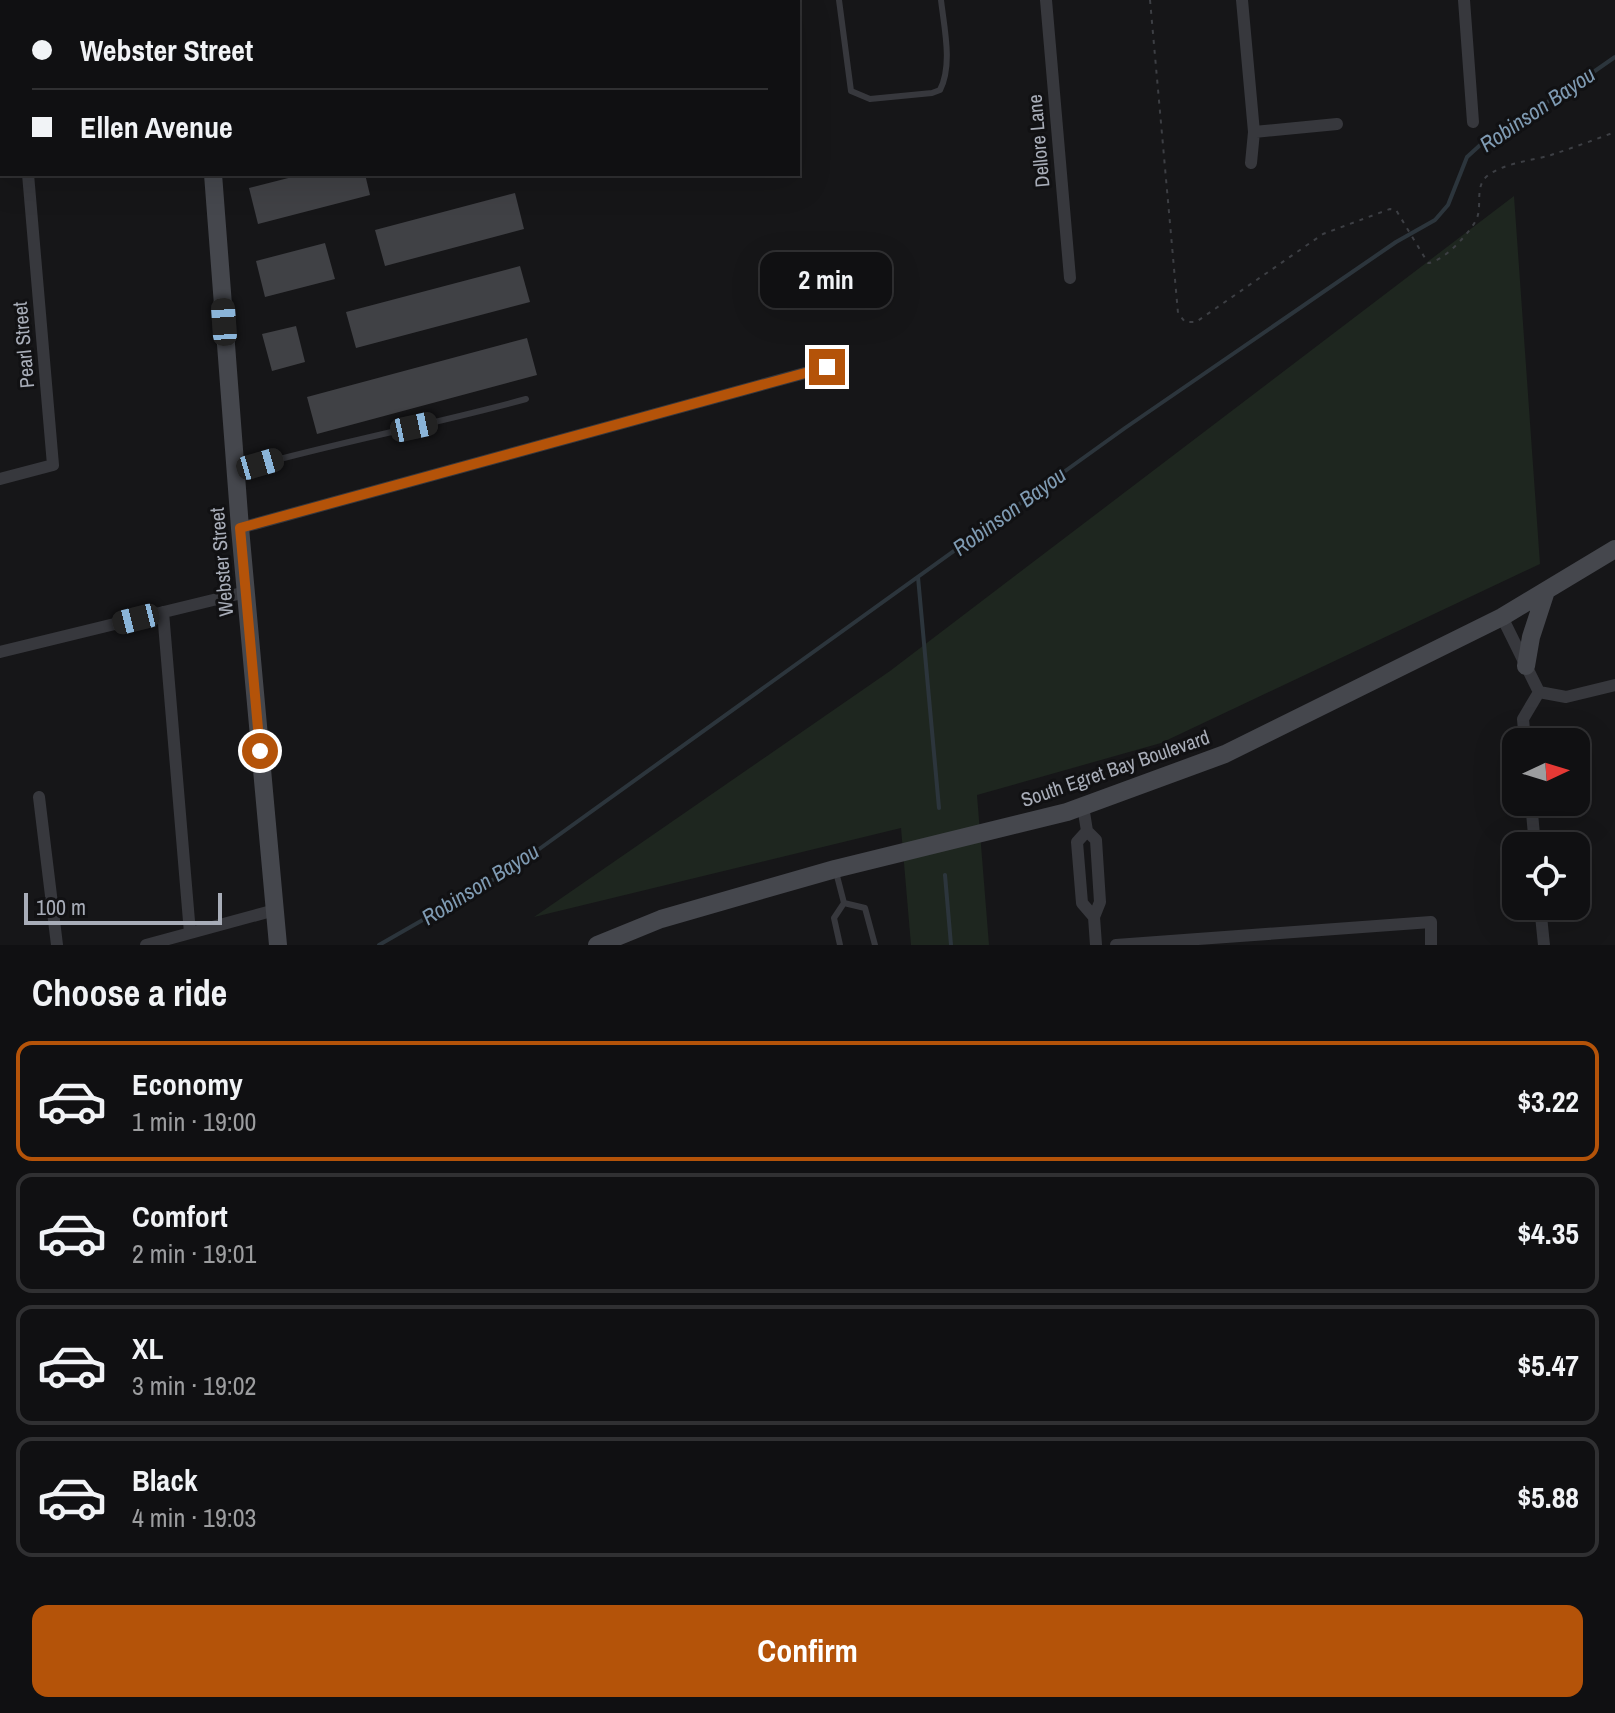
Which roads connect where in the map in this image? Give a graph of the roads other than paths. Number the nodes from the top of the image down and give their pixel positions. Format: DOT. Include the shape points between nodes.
graph roads {
  1 [pos="839,0"];
  2 [pos="941,0"];
  3 [pos="1046,0"];
  4 [pos="1242,0"];
  5 [pos="1464,0"];
  6 [pos="1473,122"];
  7 [pos="1337,124"];
  8 [pos="1254,132"];
  9 [pos="1251,163"];
  10 [pos="28,176"];
  11 [pos="213,176"];
  12 [pos="1070,278"];
  13 [pos="827,367"];
  14 [pos="526,399"];
  15 [pos="236,471"];
  16 [pos="0,479"];
  17 [pos="240,528"];
  18 [pos="1615,549"];
  19 [pos="1546,591"];
  20 [pos="246,592"];
  21 [pos="163,612"];
  22 [pos="1502,617"];
  23 [pos="0,652"];
  24 [pos="1526,666"];
  25 [pos="1615,685"];
  26 [pos="1539,692"];
  27 [pos="1524,728"];
  28 [pos="39,797"];
  29 [pos="1083,806"];
  30 [pos="1087,831"];
  31 [pos="835,869"];
  32 [pos="844,903"];
  33 [pos="275,910"];
  34 [pos="1094,917"];
  35 [pos="1541,920"];
  36 [pos="190,933"];
  37 [pos="1260,940"];
  38 [pos="57,945"];
  39 [pos="146,945"];
  40 [pos="278,945"];
  41 [pos="597,945"];
  42 [pos="840,945"];
  43 [pos="875,945"];
  44 [pos="1096,945"];
  45 [pos="1116,945"];
  46 [pos="1431,945"];
  47 [pos="1544,945"];
  1 -- 2 [label="lane" via="851,91 870,99 940,90 946,55"];
  3 -- 12 [label="street, Dellore Lane"];
  4 -- 8 [label="street"];
  5 -- 6 [label="street"];
  7 -- 8 [label="street"];
  8 -- 9 [label="street"];
  10 -- 16 [label="street, Pearl Street" via="53,465"];
  11 -- 15 [label="main road, Webster Street"];
  13 -- 17 [label="street"];
  14 -- 15 [label="lane"];
  15 -- 17 [label="main road, Webster Street"];
  17 -- 20 [label="main road, Webster Street"];
  18 -- 19 [label="main road, South Egret Bay Boulevard"];
  19 -- 22 [label="main road, South Egret Bay Boulevard"];
  19 -- 24 [label="main road"];
  20 -- 21 [label="street"];
  20 -- 33 [label="main road, Webster Street"];
  21 -- 23 [label="street"];
  21 -- 36 [label="street"];
  22 -- 24 [label="street"];
  22 -- 29 [label="main road, South Egret Bay Boulevard" via="1225,754"];
  24 -- 26 [label="street"];
  25 -- 26 [label="street" via="1566,697"];
  26 -- 27 [label="street" via="1523,719"];
  28 -- 38 [label="street"];
  29 -- 30 [label="street"];
  29 -- 31 [label="main road, South Egret Bay Boulevard"];
  30 -- 34 [label="street" via="1096,840 1100,902"];
  30 -- 34 [label="street" via="1077,842 1082,903"];
  31 -- 32 [label="lane"];
  31 -- 41 [label="main road, South Egret Bay Boulevard" via="661,919"];
  32 -- 42 [label="lane" via="834,918"];
  32 -- 43 [label="lane" via="865,908"];
  33 -- 36 [label="street"];
  33 -- 40 [label="main road, Webster Street"];
  34 -- 44 [label="street"];
  35 -- 47 [label="street"];
  36 -- 39 [label="street"];
  37 -- 45 [label="street"];
  37 -- 46 [label="street" via="1431,922"];
}
